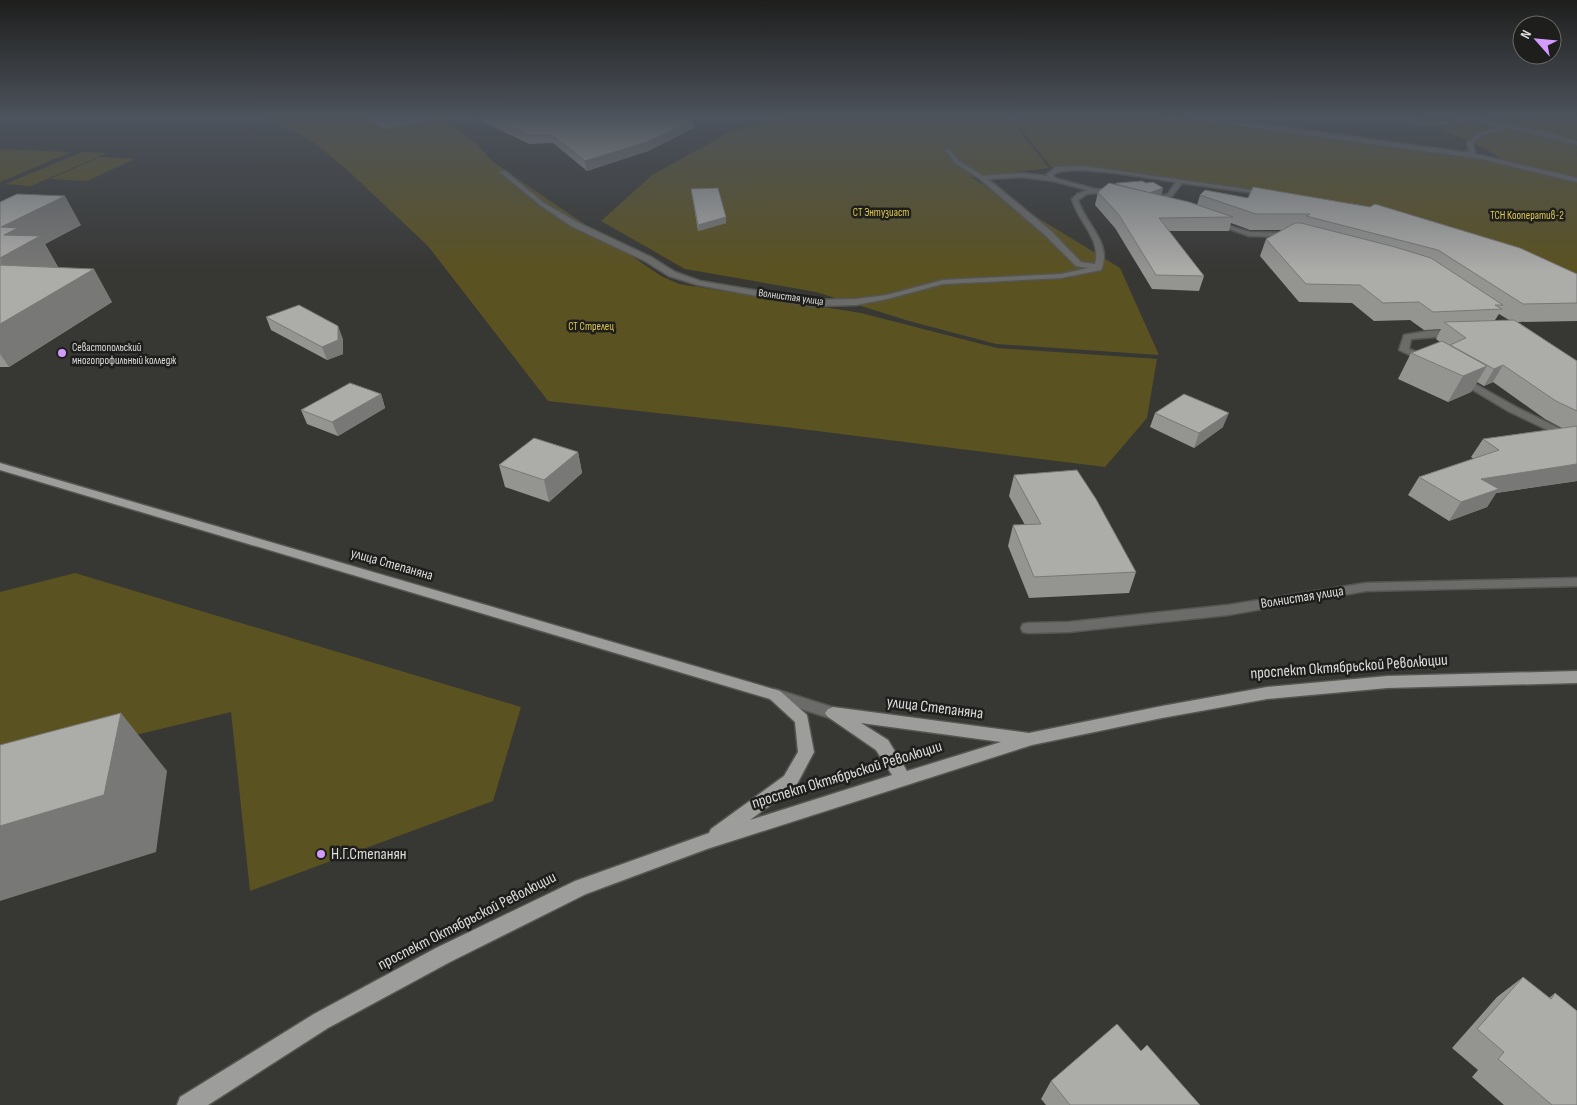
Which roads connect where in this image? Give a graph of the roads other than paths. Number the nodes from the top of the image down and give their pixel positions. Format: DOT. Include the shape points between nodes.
graph roads {
  1 [pos="966,168"];
  2 [pos="1526,168"];
  3 [pos="503,172"];
  4 [pos="982,178"];
  5 [pos="1053,179"];
  6 [pos="1577,180"];
  7 [pos="1180,181"];
  8 [pos="1096,190"];
  9 [pos="1122,195"];
  10 [pos="1279,195"];
  11 [pos="1139,200"];
  12 [pos="1148,202"];
  13 [pos="1164,207"];
  14 [pos="1206,219"];
  15 [pos="1304,238"];
  16 [pos="1098,268"];
  17 [pos="1464,333"];
  18 [pos="1433,363"];
  19 [pos="1449,372"];
  20 [pos="1577,441"];
  21 [pos="0,466"];
  22 [pos="1577,582"];
  23 [pos="1028,628"];
  24 [pos="1577,677"];
  25 [pos="775,695"];
  26 [pos="833,713"];
  27 [pos="1032,740"];
  28 [pos="903,779"];
  29 [pos="707,841"];
  30 [pos="188,1105"];
  1 -- 4 [label="street"];
  2 -- 6 [label="street"];
  3 -- 16 [label="street, Волнистая улица" via="542,204 574,224 672,274 698,283 812,302 856,302 943,282 1061,276"];
  4 -- 5 [label="street" via="1022,175"];
  4 -- 16 [label="street" via="1048,233 1079,264"];
  5 -- 7 [label="street" via="1049,176 1056,169 1083,168"];
  5 -- 8 [label="street"];
  7 -- 10 [label="street"];
  7 -- 12 [label="street" via="1170,195"];
  8 -- 9 [label="street"];
  8 -- 16 [label="street" via="1076,199 1081,214 1094,233 1101,259"];
  11 -- 12 [label="street"];
  12 -- 13 [label="street"];
  14 -- 15 [label="street" via="1249,234 1272,233"];
  17 -- 18 [label="street" via="1407,338 1404,350"];
  19 -- 20 [label="street" via="1512,410"];
  21 -- 25 [label="main road, улица Степаняна"];
  22 -- 23 [label="street, Волнистая улица" via="1366,587 1228,610 1070,627"];
  24 -- 27 [label="main road, проспект Октябрьской Революции" via="1387,682 1267,692"];
  25 -- 26 [label="street, улица Степаняна"];
  25 -- 29 [label="main road, улица Степаняна" via="802,720 806,752 790,781"];
  26 -- 27 [label="main road, улица Степаняна"];
  26 -- 28 [label="main road, улица Степаняна" via="882,745"];
  27 -- 28 [label="main road, проспект Октябрьской Революции"];
  28 -- 29 [label="main road, проспект Октябрьской Революции"];
  29 -- 30 [label="main road, проспект Октябрьской Революции" via="581,887 443,955 321,1021"];
}
